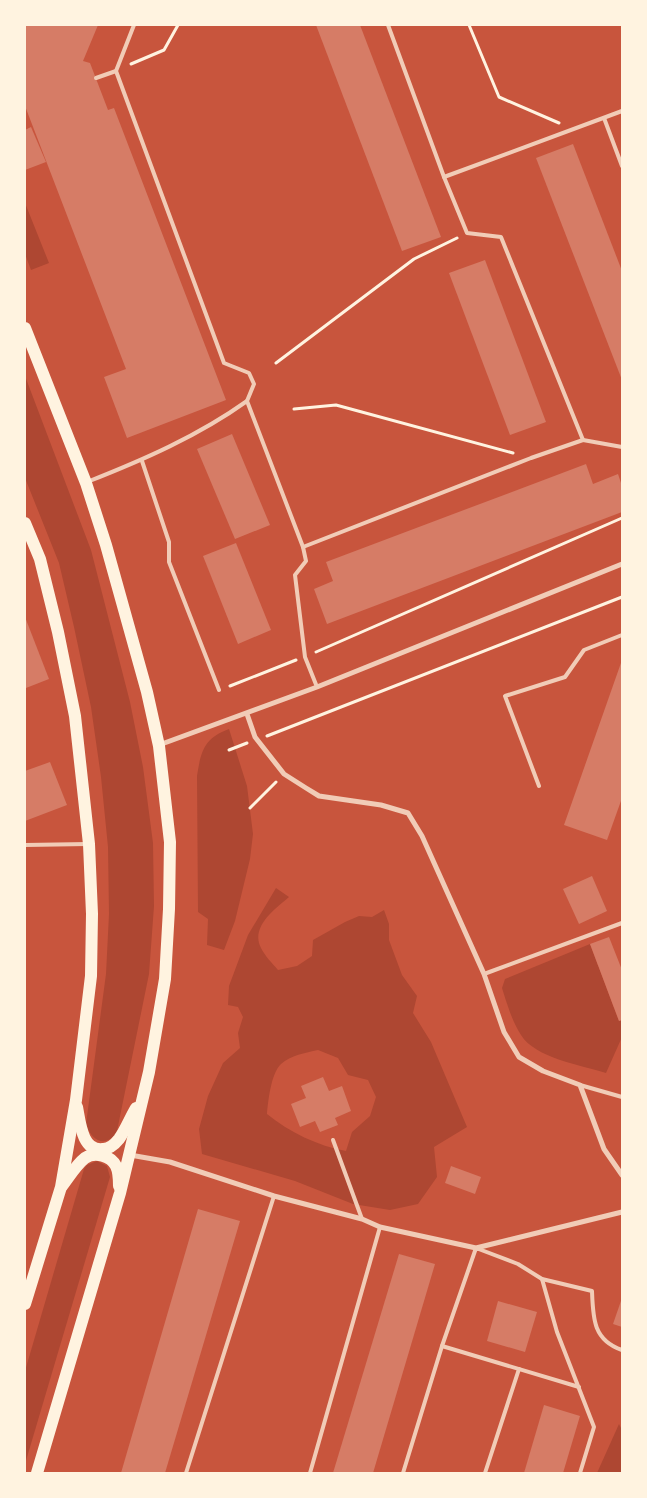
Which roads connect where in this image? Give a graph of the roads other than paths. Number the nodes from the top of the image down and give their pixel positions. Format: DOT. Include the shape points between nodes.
graph roads {
  1 [pos="134,25"];
  2 [pos="388,25"];
  3 [pos="116,70"];
  4 [pos="96,78"];
  5 [pos="622,111"];
  6 [pos="604,118"];
  7 [pos="622,166"];
  8 [pos="444,177"];
  9 [pos="25,328"];
  10 [pos="247,401"];
  11 [pos="583,440"];
  12 [pos="622,447"];
  13 [pos="142,461"];
  14 [pos="86,483"];
  15 [pos="25,523"];
  16 [pos="303,546"];
  17 [pos="622,564"];
  18 [pos="622,635"];
  19 [pos="316,688"];
  20 [pos="219,690"];
  21 [pos="247,714"];
  22 [pos="159,746"];
  23 [pos="539,786"];
  24 [pos="89,844"];
  25 [pos="25,845"];
  26 [pos="622,923"];
  27 [pos="484,974"];
  28 [pos="580,1085"];
  29 [pos="143,1094"];
  30 [pos="622,1097"];
  31 [pos="76,1100"];
  32 [pos="334,1140"];
  33 [pos="104,1149"];
  34 [pos="130,1154"];
  35 [pos="622,1176"];
  36 [pos="61,1187"];
  37 [pos="120,1193"];
  38 [pos="274,1196"];
  39 [pos="622,1212"];
  40 [pos="362,1219"];
  41 [pos="380,1227"];
  42 [pos="476,1248"];
  43 [pos="542,1279"];
  44 [pos="26,1300"];
  45 [pos="442,1346"];
  46 [pos="622,1350"];
  47 [pos="519,1369"];
  48 [pos="579,1387"];
  49 [pos="37,1473"];
  50 [pos="186,1473"];
  51 [pos="310,1473"];
  52 [pos="403,1473"];
  53 [pos="485,1473"];
  54 [pos="580,1473"];
  1 -- 3 [label="lane"];
  2 -- 8 [label="lane"];
  3 -- 4 [label="lane"];
  3 -- 10 [label="lane" via="224,363 250,373 254,384"];
  5 -- 6 [label="lane"];
  6 -- 7 [label="lane"];
  6 -- 8 [label="lane"];
  8 -- 11 [label="lane" via="467,233 501,237"];
  9 -- 14 [label="main road"];
  10 -- 13 [label="lane" via="220,421"];
  10 -- 16 [label="lane"];
  11 -- 12 [label="lane"];
  11 -- 16 [label="lane"];
  13 -- 14 [label="lane"];
  13 -- 20 [label="lane" via="169,542 169,562"];
  14 -- 22 [label="main road" via="117,582"];
  15 -- 24 [label="main road" via="40,559 62,650 75,716"];
  16 -- 19 [label="lane" via="306,561 295,574 305,657"];
  17 -- 19 [label="street"];
  18 -- 23 [label="lane" via="584,650 565,677 505,696"];
  19 -- 21 [label="street"];
  21 -- 22 [label="street"];
  21 -- 27 [label="street" via="257,740 284,774 319,796 381,805 408,813 422,836"];
  22 -- 29 [label="main road" via="169,828 169,909 164,979"];
  24 -- 25 [label="lane"];
  24 -- 31 [label="main road" via="91,976"];
  26 -- 27 [label="lane"];
  27 -- 28 [label="street" via="504,1032 519,1057 543,1071"];
  28 -- 30 [label="lane"];
  28 -- 35 [label="street" via="604,1149"];
  29 -- 33 [label="main road" via="119,1140"];
  29 -- 34 [label="main road"];
  31 -- 33 [label="main road" via="86,1142"];
  31 -- 36 [label="main road"];
  32 -- 40 [label="lane"];
  33 -- 34 [label="main road"];
  34 -- 37 [label="main road"];
  34 -- 38 [label="street" via="170,1162"];
  36 -- 37 [label="main road" via="86,1157 102,1155 116,1165"];
  36 -- 44 [label="main road"];
  37 -- 49 [label="main road"];
  38 -- 40 [label="street"];
  38 -- 50 [label="lane"];
  39 -- 42 [label="street"];
  40 -- 41 [label="street"];
  41 -- 42 [label="street"];
  41 -- 51 [label="lane"];
  42 -- 43 [label="lane" via="518,1264"];
  42 -- 45 [label="lane"];
  43 -- 46 [label="lane" via="592,1291 596,1327 603,1340"];
  43 -- 48 [label="lane" via="556,1332"];
  45 -- 47 [label="lane"];
  45 -- 52 [label="lane"];
  47 -- 48 [label="lane"];
  47 -- 53 [label="lane"];
  48 -- 54 [label="lane" via="594,1427"];
}
